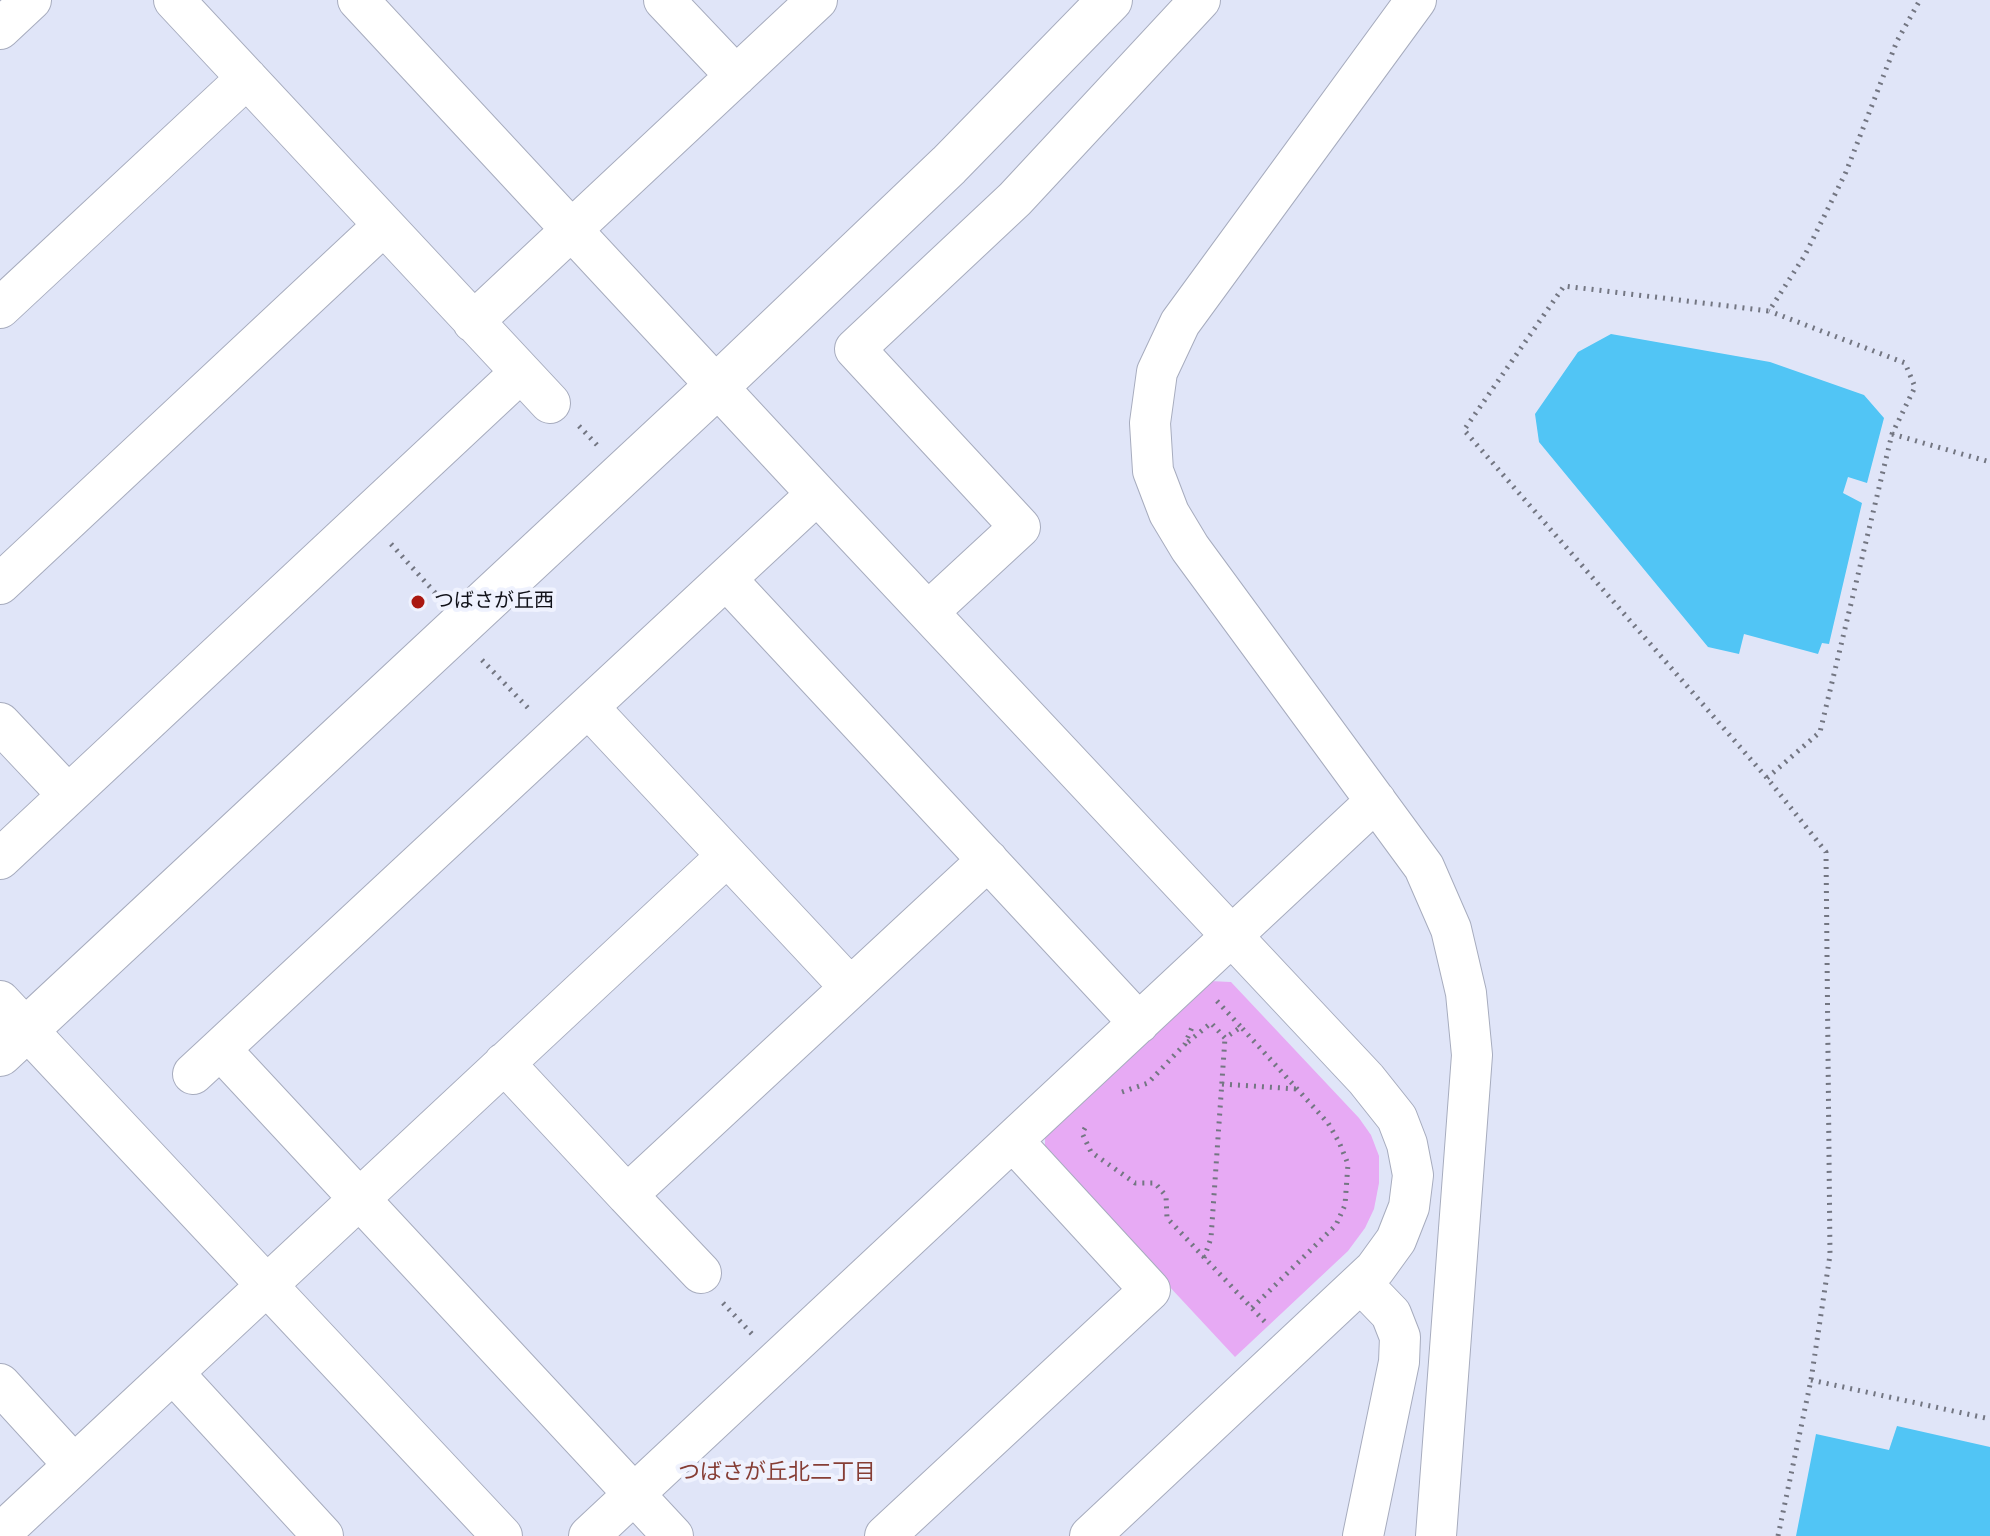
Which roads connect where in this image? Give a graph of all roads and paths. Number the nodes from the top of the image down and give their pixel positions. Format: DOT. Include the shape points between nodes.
graph roads {
  1 [pos="31,0"];
  2 [pos="174,0"];
  3 [pos="358,0"];
  4 [pos="664,0"];
  5 [pos="817,0"];
  6 [pos="1110,0"];
  7 [pos="1200,0"];
  8 [pos="1416,0"];
  9 [pos="1920,0"];
  10 [pos="0,29"];
  11 [pos="736,76"];
  12 [pos="247,78"];
  13 [pos="384,225"];
  14 [pos="572,228"];
  15 [pos="0,308"];
  16 [pos="1769,311"];
  17 [pos="473,322"];
  18 [pos="521,372"];
  19 [pos="717,386"];
  20 [pos="550,403"];
  21 [pos="1892,434"];
  22 [pos="1990,462"];
  23 [pos="624,473"];
  24 [pos="817,494"];
  25 [pos="366,516"];
  26 [pos="726,579"];
  27 [pos="0,584"];
  28 [pos="928,612"];
  29 [pos="458,627"];
  30 [pos="588,707"];
  31 [pos="0,723"];
  32 [pos="556,737"];
  33 [pos="1767,778"];
  34 [pos="68,795"];
  35 [pos="1376,801"];
  36 [pos="727,856"];
  37 [pos="0,859"];
  38 [pos="988,860"];
  39 [pos="1232,936"];
  40 [pos="850,987"];
  41 [pos="1217,1001"];
  42 [pos="1206,1010"];
  43 [pos="1195,1020"];
  44 [pos="1139,1023"];
  45 [pos="1241,1027"];
  46 [pos="9,1028"];
  47 [pos="1225,1038"];
  48 [pos="1185,1044"];
  49 [pos="504,1063"];
  50 [pos="1222,1084"];
  51 [pos="1298,1089"];
  52 [pos="1118,1093"];
  53 [pos="1089,1121"];
  54 [pos="1013,1141"];
  55 [pos="627,1195"];
  56 [pos="360,1199"];
  57 [pos="1204,1258"];
  58 [pos="701,1273"];
  59 [pos="1362,1284"];
  60 [pos="267,1285"];
  61 [pos="1252,1308"];
  62 [pos="1291,1349"];
  63 [pos="777,1360"];
  64 [pos="174,1374"];
  65 [pos="1811,1380"];
  66 [pos="0,1384"];
  67 [pos="1990,1419"];
  68 [pos="74,1465"];
  69 [pos="634,1494"];
  70 [pos="309,1531"];
  71 [pos="0,1534"];
  72 [pos="502,1536"];
  73 [pos="589,1536"];
  74 [pos="673,1536"];
  75 [pos="885,1536"];
  76 [pos="1090,1536"];
  77 [pos="1363,1536"];
  78 [pos="1436,1536"];
  79 [pos="1778,1536"];
  1 -- 10 [label="street"];
  2 -- 12 [label="street"];
  3 -- 14 [label="street"];
  4 -- 11 [label="street"];
  5 -- 11 [label="street"];
  6 -- 19 [label="street" via="949,165"];
  7 -- 28 [label="street" via="1015,199 855,349 1020,527"];
  8 -- 35 [label="street" via="1180,323 1157,372 1150,423 1153,471 1176,525"];
  9 -- 16 [label="path" via="1897,41 1846,172 1805,255"];
  11 -- 14 [label="street"];
  12 -- 13 [label="street"];
  12 -- 15 [label="street"];
  13 -- 17 [label="street"];
  13 -- 27 [label="street"];
  14 -- 17 [label="street"];
  14 -- 19 [label="street"];
  16 -- 21 [label="path" via="1905,363 1915,387"];
  16 -- 33 [label="path" via="1564,286 1464,430"];
  17 -- 18 [label="street"];
  18 -- 20 [label="street"];
  18 -- 25 [label="street"];
  19 -- 23 [label="street"];
  19 -- 24 [label="street"];
  20 -- 23 [label="path" via="565,411"];
  21 -- 22 [label="path"];
  21 -- 33 [label="path" via="1820,732"];
  23 -- 29 [label="street"];
  24 -- 26 [label="street"];
  24 -- 28 [label="street"];
  25 -- 29 [label="path"];
  25 -- 34 [label="street"];
  26 -- 30 [label="street"];
  26 -- 38 [label="street"];
  28 -- 39 [label="street"];
  29 -- 32 [label="path"];
  29 -- 46 [label="street"];
  30 -- 32 [label="street"];
  30 -- 36 [label="street"];
  31 -- 34 [label="street"];
  32 -- 56 [label="street" via="206,1061"];
  33 -- 65 [label="path" via="1826,852 1830,1255"];
  34 -- 37 [label="street"];
  35 -- 39 [label="street"];
  35 -- 78 [label="street" via="1424,867 1451,929 1466,993 1472,1055"];
  36 -- 40 [label="street"];
  36 -- 49 [label="street"];
  38 -- 40 [label="street"];
  38 -- 44 [label="street"];
  39 -- 41 [label="path"];
  39 -- 44 [label="street"];
  39 -- 59 [label="street" via="1366,1079 1397,1118 1407,1144 1413,1175 1409,1207 1396,1240"];
  40 -- 55 [label="street"];
  41 -- 42 [label="path"];
  41 -- 45 [label="path"];
  43 -- 48 [label="path"];
  44 -- 54 [label="street"];
  45 -- 47 [label="path"];
  45 -- 51 [label="path"];
  46 -- 60 [label="street"];
  47 -- 48 [label="path" via="1211,1023"];
  47 -- 50 [label="path"];
  48 -- 52 [label="path" via="1148,1083"];
  49 -- 55 [label="street"];
  49 -- 56 [label="street"];
  50 -- 51 [label="path"];
  50 -- 57 [label="path" via="1211,1238"];
  51 -- 61 [label="path" via="1328,1123 1348,1164 1345,1205 1323,1240"];
  53 -- 57 [label="path" via="1082,1133 1091,1152 1135,1183 1155,1183 1166,1196 1167,1218"];
  54 -- 63 [label="street"];
  54 -- 75 [label="street" via="1150,1290"];
  55 -- 58 [label="street"];
  56 -- 60 [label="street"];
  56 -- 69 [label="street"];
  57 -- 61 [label="path"];
  58 -- 63 [label="path" via="713,1293"];
  59 -- 62 [label="street"];
  59 -- 77 [label="street" via="1391,1314 1400,1337"];
  60 -- 64 [label="street"];
  60 -- 72 [label="street"];
  61 -- 62 [label="path"];
  62 -- 76 [label="street"];
  63 -- 69 [label="street"];
  64 -- 68 [label="street"];
  64 -- 70 [label="street"];
  65 -- 67 [label="path"];
  65 -- 79 [label="path"];
  66 -- 68 [label="street"];
  68 -- 71 [label="street"];
  69 -- 73 [label="street"];
  69 -- 74 [label="street"];
}
